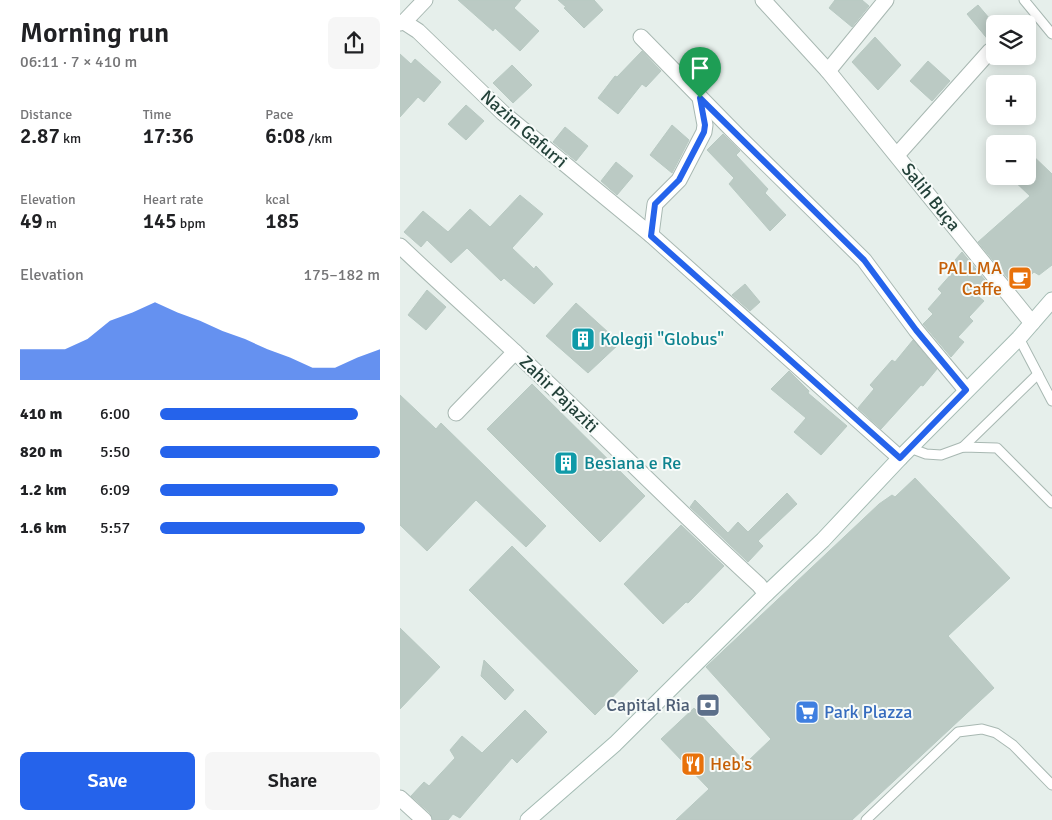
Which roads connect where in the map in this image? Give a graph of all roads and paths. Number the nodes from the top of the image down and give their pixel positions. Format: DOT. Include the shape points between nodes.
graph roads {
  1 [pos="425,0"];
  2 [pos="763,0"];
  3 [pos="886,0"];
  4 [pos="1024,0"];
  5 [pos="402,22"];
  6 [pos="1052,34"];
  7 [pos="642,37"];
  8 [pos="986,55"];
  9 [pos="828,71"];
  10 [pos="700,98"];
  11 [pos="897,155"];
  12 [pos="651,236"];
  13 [pos="400,246"];
  14 [pos="1052,300"];
  15 [pos="1032,323"];
  16 [pos="1019,338"];
  17 [pos="515,352"];
  18 [pos="1038,374"];
  19 [pos="966,390"];
  20 [pos="1052,401"];
  21 [pos="456,413"];
  22 [pos="962,447"];
  23 [pos="905,453"];
  24 [pos="1052,503"];
  25 [pos="766,594"];
  26 [pos="1052,785"];
  27 [pos="400,798"];
  28 [pos="424,820"];
  29 [pos="528,820"];
  30 [pos="866,820"];
  1 -- 5 [label="street"];
  2 -- 9 [label="street, Salih Buça"];
  3 -- 9 [label="street"];
  4 -- 6 [label="lane"];
  5 -- 12 [label="street, Nazim Gafurri" via="418,31 503,113"];
  7 -- 10 [label="street"];
  8 -- 11 [label="street"];
  9 -- 11 [label="street, Salih Buça"];
  10 -- 12 [label="street" via="704,132 679,180 655,204"];
  10 -- 19 [label="street" via="864,260"];
  11 -- 15 [label="street, Salih Buça"];
  12 -- 23 [label="street, Nazim Gafurri"];
  13 -- 17 [label="street, Zahir Pajaziti"];
  14 -- 15 [label="street"];
  15 -- 16 [label="street"];
  16 -- 18 [label="lane"];
  16 -- 19 [label="street"];
  17 -- 21 [label="street"];
  17 -- 25 [label="street, Zahir Pajaziti"];
  18 -- 20 [label="lane"];
  18 -- 22 [label="lane"];
  19 -- 23 [label="street"];
  22 -- 23 [label="lane" via="941,455"];
  22 -- 24 [label="lane" via="997,448"];
  23 -- 25 [label="street" via="823,540"];
  25 -- 29 [label="street" via="615,744"];
  26 -- 30 [label="lane" via="1013,745 996,733 982,729 958,732"];
  27 -- 28 [label="street"];
}
